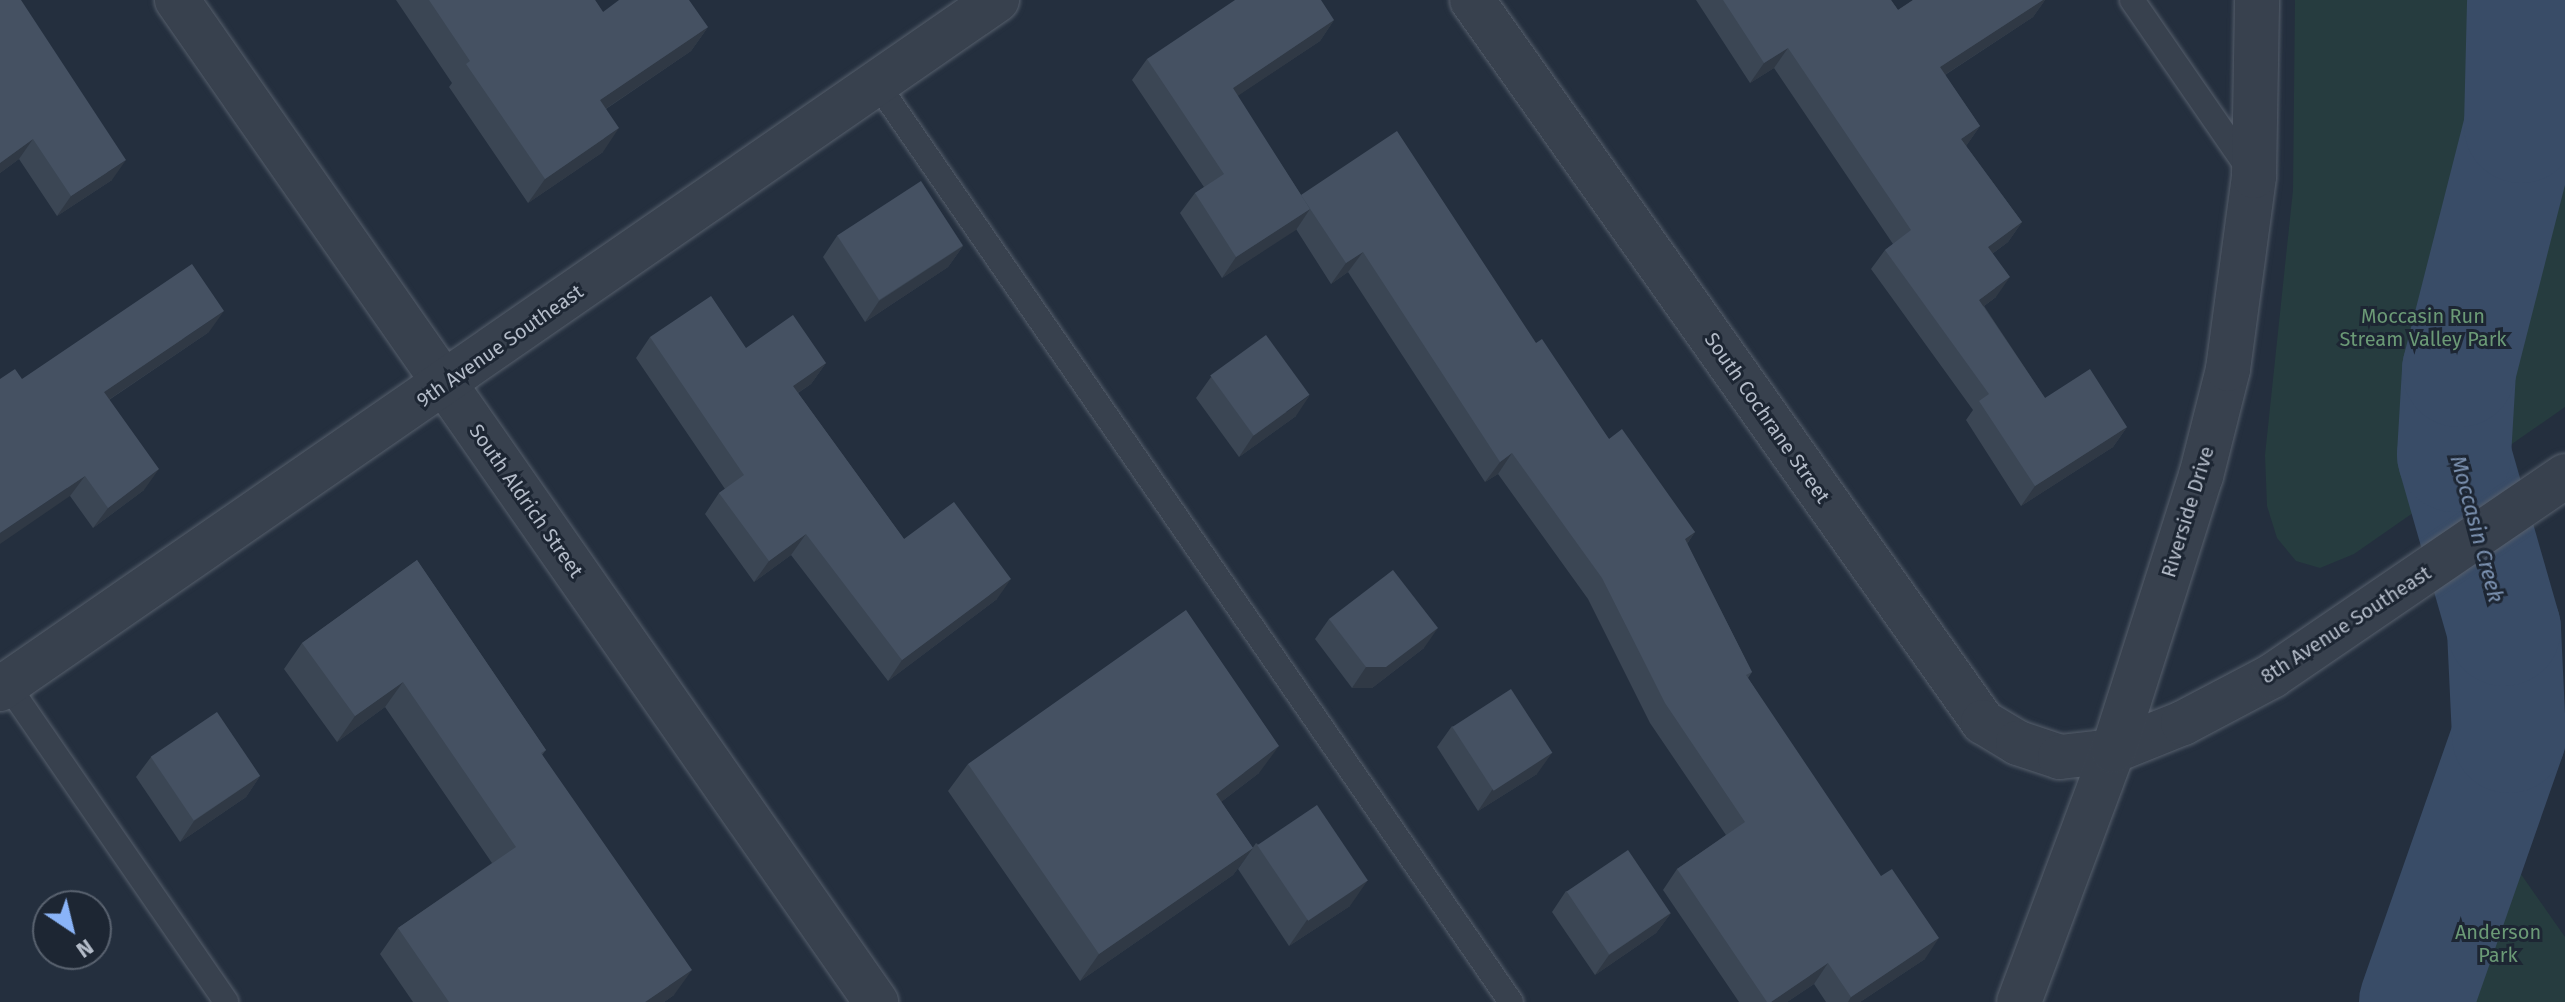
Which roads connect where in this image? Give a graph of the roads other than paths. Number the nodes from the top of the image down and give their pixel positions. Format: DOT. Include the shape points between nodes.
graph roads {
  1 [pos="177,0"];
  2 [pos="997,0"];
  3 [pos="1472,0"];
  4 [pos="2132,0"];
  5 [pos="2257,0"];
  6 [pos="876,82"];
  7 [pos="2254,176"];
  8 [pos="445,385"];
  9 [pos="2565,476"];
  10 [pos="4,686"];
  11 [pos="2113,751"];
  12 [pos="226,1002"];
  13 [pos="876,1002"];
  14 [pos="1511,1002"];
  15 [pos="2019,1002"];
  1 -- 8 [label="street, South Aldrich Street"];
  2 -- 6 [label="street, 9th Avenue Southeast"];
  3 -- 11 [label="street, South Cochrane Street" via="1983,722 2018,743 2060,757"];
  4 -- 7 [label="lane"];
  5 -- 7 [label="street, Riverside Drive"];
  6 -- 8 [label="street, 9th Avenue Southeast"];
  6 -- 14 [label="lane"];
  7 -- 11 [label="street, Riverside Drive" via="2228,369 2201,476"];
  8 -- 10 [label="street, 9th Avenue Southeast"];
  8 -- 13 [label="street, South Aldrich Street"];
  9 -- 11 [label="street, 8th Avenue Southeast" via="2272,676 2183,723"];
  10 -- 12 [label="lane"];
  11 -- 15 [label="street, Riverside Drive"];
}
